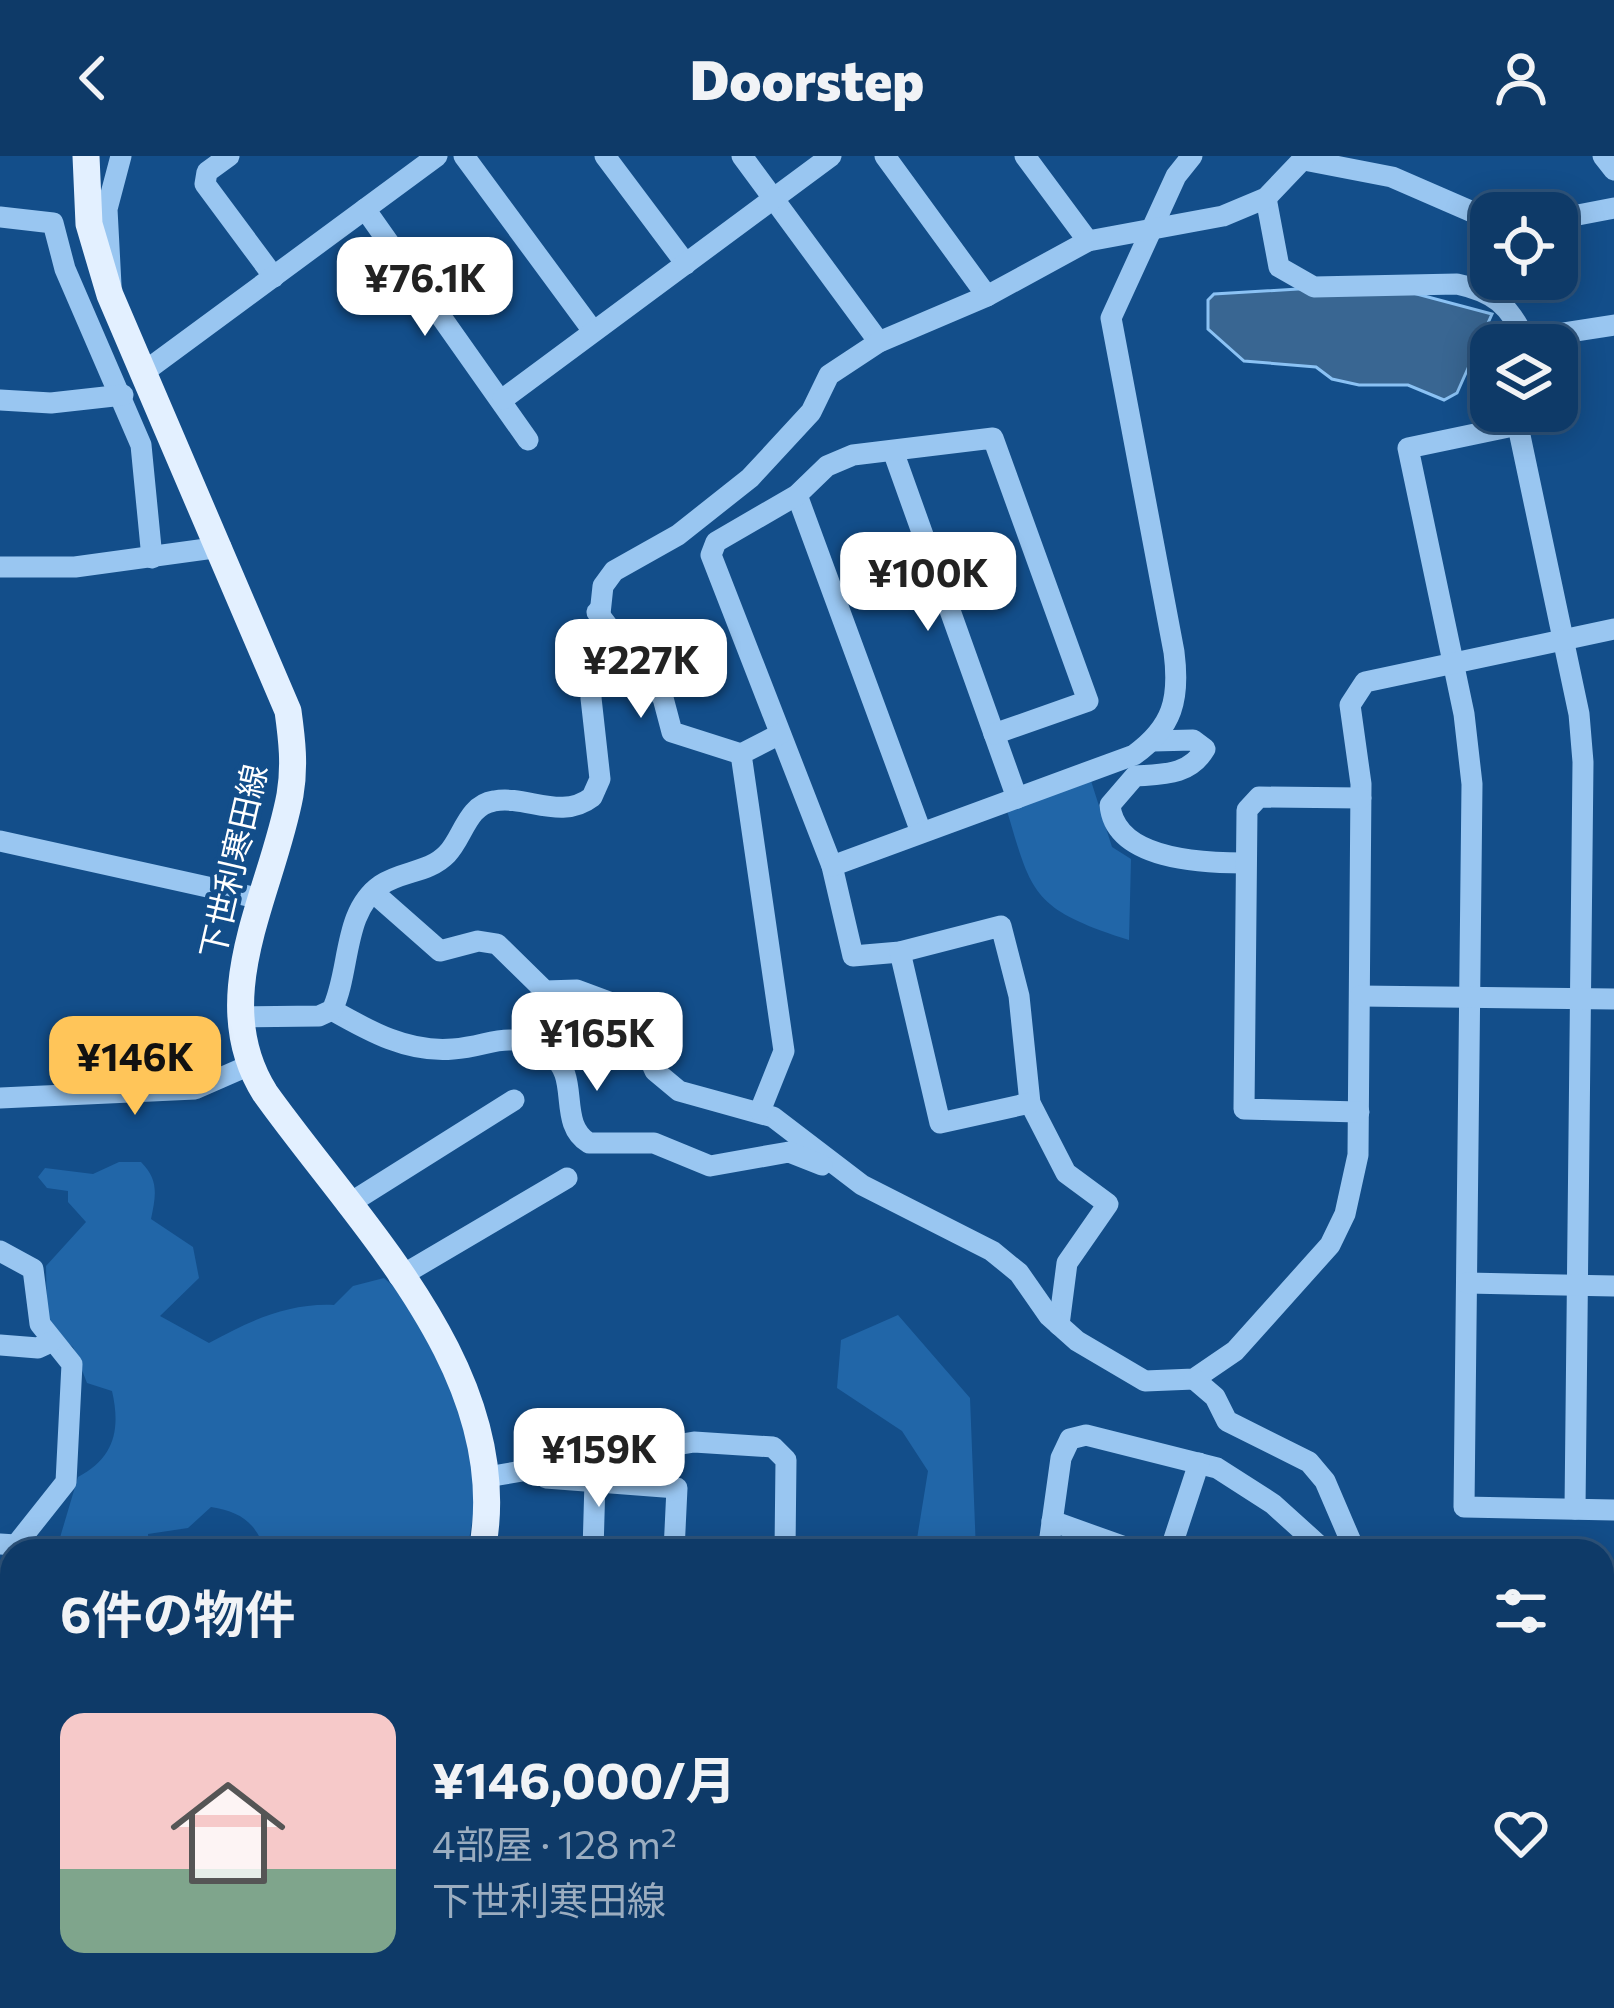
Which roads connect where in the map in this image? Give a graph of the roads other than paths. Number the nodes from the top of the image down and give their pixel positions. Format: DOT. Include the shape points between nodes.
graph roads {
  1 [pos="86,156"];
  2 [pos="121,156"];
  3 [pos="229,156"];
  4 [pos="436,156"];
  5 [pos="464,156"];
  6 [pos="605,156"];
  7 [pos="742,156"];
  8 [pos="831,156"];
  9 [pos="885,156"];
  10 [pos="1025,156"];
  11 [pos="1162,156"];
  12 [pos="1192,156"];
  13 [pos="1604,156"];
  14 [pos="1305,158"];
  15 [pos="1614,170"];
  16 [pos="1176,176"];
  17 [pos="773,198"];
  18 [pos="1266,198"];
  19 [pos="1614,208"];
  20 [pos="365,209"];
  21 [pos="1470,211"];
  22 [pos="1578,215"];
  23 [pos="0,217"];
  24 [pos="1151,227"];
  25 [pos="1088,241"];
  26 [pos="686,264"];
  27 [pos="274,277"];
  28 [pos="110,295"];
  29 [pos="987,296"];
  30 [pos="1514,324"];
  31 [pos="1614,328"];
  32 [pos="593,331"];
  33 [pos="1578,334"];
  34 [pos="879,341"];
  35 [pos="144,372"];
  36 [pos="123,395"];
  37 [pos="503,399"];
  38 [pos="0,400"];
  39 [pos="1470,431"];
  40 [pos="1520,432"];
  41 [pos="528,440"];
  42 [pos="892,452"];
  43 [pos="796,495"];
  44 [pos="221,547"];
  45 [pos="152,558"];
  46 [pos="0,567"];
  47 [pos="597,612"];
  48 [pos="1614,628"];
  49 [pos="1564,639"];
  50 [pos="1452,663"];
  51 [pos="780,734"];
  52 [pos="994,734"];
  53 [pos="1153,741"];
  54 [pos="741,754"];
  55 [pos="1017,798"];
  56 [pos="1361,798"];
  57 [pos="921,832"];
  58 [pos="0,841"];
  59 [pos="1244,862"];
  60 [pos="832,866"];
  61 [pos="373,892"];
  62 [pos="262,899"];
  63 [pos="900,952"];
  64 [pos="1360,995"];
  65 [pos="1470,997"];
  66 [pos="1580,998"];
  67 [pos="1614,999"];
  68 [pos="332,1010"];
  69 [pos="240,1017"];
  70 [pos="250,1065"];
  71 [pos="0,1098"];
  72 [pos="514,1100"];
  73 [pos="1030,1103"];
  74 [pos="760,1111"];
  75 [pos="1359,1112"];
  76 [pos="566,1178"];
  77 [pos="872,1191"];
  78 [pos="347,1205"];
  79 [pos="0,1251"];
  80 [pos="399,1277"];
  81 [pos="1467,1283"];
  82 [pos="1577,1285"];
  83 [pos="1614,1286"];
  84 [pos="1059,1325"];
  85 [pos="51,1342"];
  86 [pos="0,1346"];
  87 [pos="1194,1379"];
  88 [pos="1199,1463"];
  89 [pos="501,1477"];
  90 [pos="595,1481"];
  91 [pos="1575,1509"];
  92 [pos="1614,1510"];
  93 [pos="1052,1520"];
  94 [pos="21,1539"];
  95 [pos="485,1539"];
  96 [pos="593,1539"];
  97 [pos="675,1539"];
  98 [pos="785,1539"];
  99 [pos="1050,1539"];
  100 [pos="1103,1539"];
  101 [pos="1174,1539"];
  102 [pos="1312,1539"];
  103 [pos="1349,1539"];
  1 -- 28 [label="main road, 下世利寒田線" via="89,224"];
  2 -- 28 [label="street" via="107,208"];
  3 -- 27 [label="street" via="207,172 205,184"];
  4 -- 20 [label="street"];
  5 -- 32 [label="street"];
  6 -- 26 [label="street"];
  7 -- 17 [label="street"];
  8 -- 17 [label="street"];
  9 -- 29 [label="street"];
  10 -- 25 [label="street"];
  11 -- 16 [label="street"];
  12 -- 16 [label="street"];
  13 -- 15 [label="street"];
  14 -- 18 [label="street"];
  14 -- 21 [label="street" via="1392,177"];
  16 -- 24 [label="street"];
  17 -- 26 [label="street"];
  17 -- 34 [label="street"];
  18 -- 24 [label="street" via="1223,216"];
  18 -- 30 [label="street" via="1279,267 1314,286 1457,284 1502,300"];
  19 -- 22 [label="street"];
  20 -- 27 [label="street"];
  20 -- 37 [label="street"];
  23 -- 36 [label="street" via="52,223 64,269"];
  24 -- 25 [label="street"];
  24 -- 53 [label="street" via="1111,318 1178,685 1175,707"];
  25 -- 29 [label="street"];
  26 -- 32 [label="street"];
  27 -- 35 [label="street"];
  28 -- 35 [label="main road, 下世利寒田線"];
  29 -- 34 [label="street"];
  31 -- 33 [label="street"];
  32 -- 37 [label="street"];
  34 -- 47 [label="street" via="829,375 811,412 750,478 678,535 614,571"];
  35 -- 44 [label="main road, 下世利寒田線"];
  36 -- 38 [label="street"];
  36 -- 45 [label="street" via="141,445"];
  37 -- 41 [label="street"];
  39 -- 50 [label="street" via="1408,448"];
  40 -- 49 [label="street"];
  42 -- 43 [label="street" via="827,466"];
  42 -- 52 [label="street"];
  42 -- 52 [label="street" via="993,438 1088,700"];
  43 -- 51 [label="street" via="716,542 711,555"];
  43 -- 57 [label="street"];
  44 -- 45 [label="street"];
  44 -- 62 [label="main road, 下世利寒田線" via="283,692 293,751"];
  45 -- 46 [label="street"];
  47 -- 54 [label="street" via="657,688 672,732"];
  47 -- 61 [label="street" via="590,698 600,779 592,797 564,807 487,802 443,859"];
  48 -- 49 [label="street"];
  49 -- 50 [label="street"];
  49 -- 66 [label="street" via="1582,762"];
  50 -- 56 [label="street" via="1365,682 1349,705"];
  50 -- 65 [label="street" via="1472,784"];
  51 -- 54 [label="street"];
  51 -- 60 [label="street"];
  52 -- 55 [label="street"];
  53 -- 55 [label="street" via="1114,764"];
  53 -- 59 [label="street" via="1193,740 1205,749 1173,774 1135,776 1110,805 1111,818 1157,852 1195,863"];
  54 -- 74 [label="street" via="784,1051"];
  55 -- 57 [label="street"];
  56 -- 59 [label="street" via="1259,797 1247,810"];
  56 -- 64 [label="street"];
  57 -- 60 [label="street"];
  58 -- 62 [label="street"];
  59 -- 75 [label="street" via="1244,1109"];
  60 -- 63 [label="street" via="853,956"];
  61 -- 68 [label="street" via="353,927"];
  61 -- 74 [label="street" via="440,951 488,941 514,956 545,992 577,990 612,1003 637,1031 655,1071 679,1091"];
  62 -- 69 [label="main road, 下世利寒田線"];
  63 -- 73 [label="street" via="940,1123"];
  63 -- 73 [label="street" via="1001,926 1019,996"];
  64 -- 65 [label="street"];
  64 -- 75 [label="street"];
  65 -- 66 [label="street"];
  65 -- 81 [label="street"];
  66 -- 67 [label="street"];
  66 -- 82 [label="street"];
  68 -- 69 [label="street"];
  68 -- 77 [label="street" via="392,1042 451,1050 499,1038 547,1052 566,1072 575,1130 589,1143 654,1143 710,1166 797,1154 855,1192"];
  69 -- 70 [label="main road, 下世利寒田線"];
  70 -- 71 [label="street" via="205,1088"];
  70 -- 78 [label="main road, 下世利寒田線"];
  72 -- 78 [label="street"];
  73 -- 84 [label="street" via="1066,1173 1108,1204 1067,1263"];
  74 -- 77 [label="street"];
  75 -- 87 [label="street" via="1353,1186 1330,1245 1235,1351"];
  76 -- 80 [label="street"];
  77 -- 84 [label="street" via="1001,1257"];
  78 -- 80 [label="main road, 下世利寒田線"];
  79 -- 85 [label="street" via="33,1269 40,1324"];
  80 -- 89 [label="main road, 下世利寒田線" via="461,1375"];
  81 -- 82 [label="street"];
  81 -- 91 [label="street" via="1464,1507"];
  82 -- 83 [label="street"];
  82 -- 91 [label="street"];
  84 -- 87 [label="street" via="1145,1381"];
  85 -- 86 [label="street"];
  85 -- 94 [label="street" via="72,1364 66,1481"];
  87 -- 103 [label="street" via="1227,1421 1309,1462"];
  88 -- 93 [label="street" via="1094,1436 1070,1439"];
  88 -- 101 [label="street"];
  88 -- 102 [label="street" via="1273,1504"];
  89 -- 90 [label="street"];
  89 -- 95 [label="main road, 下世利寒田線"];
  89 -- 98 [label="street" via="694,1442 773,1447 786,1460"];
  90 -- 96 [label="street"];
  90 -- 97 [label="street" via="677,1488"];
  91 -- 92 [label="street"];
  93 -- 99 [label="street"];
  93 -- 100 [label="street"];
}
